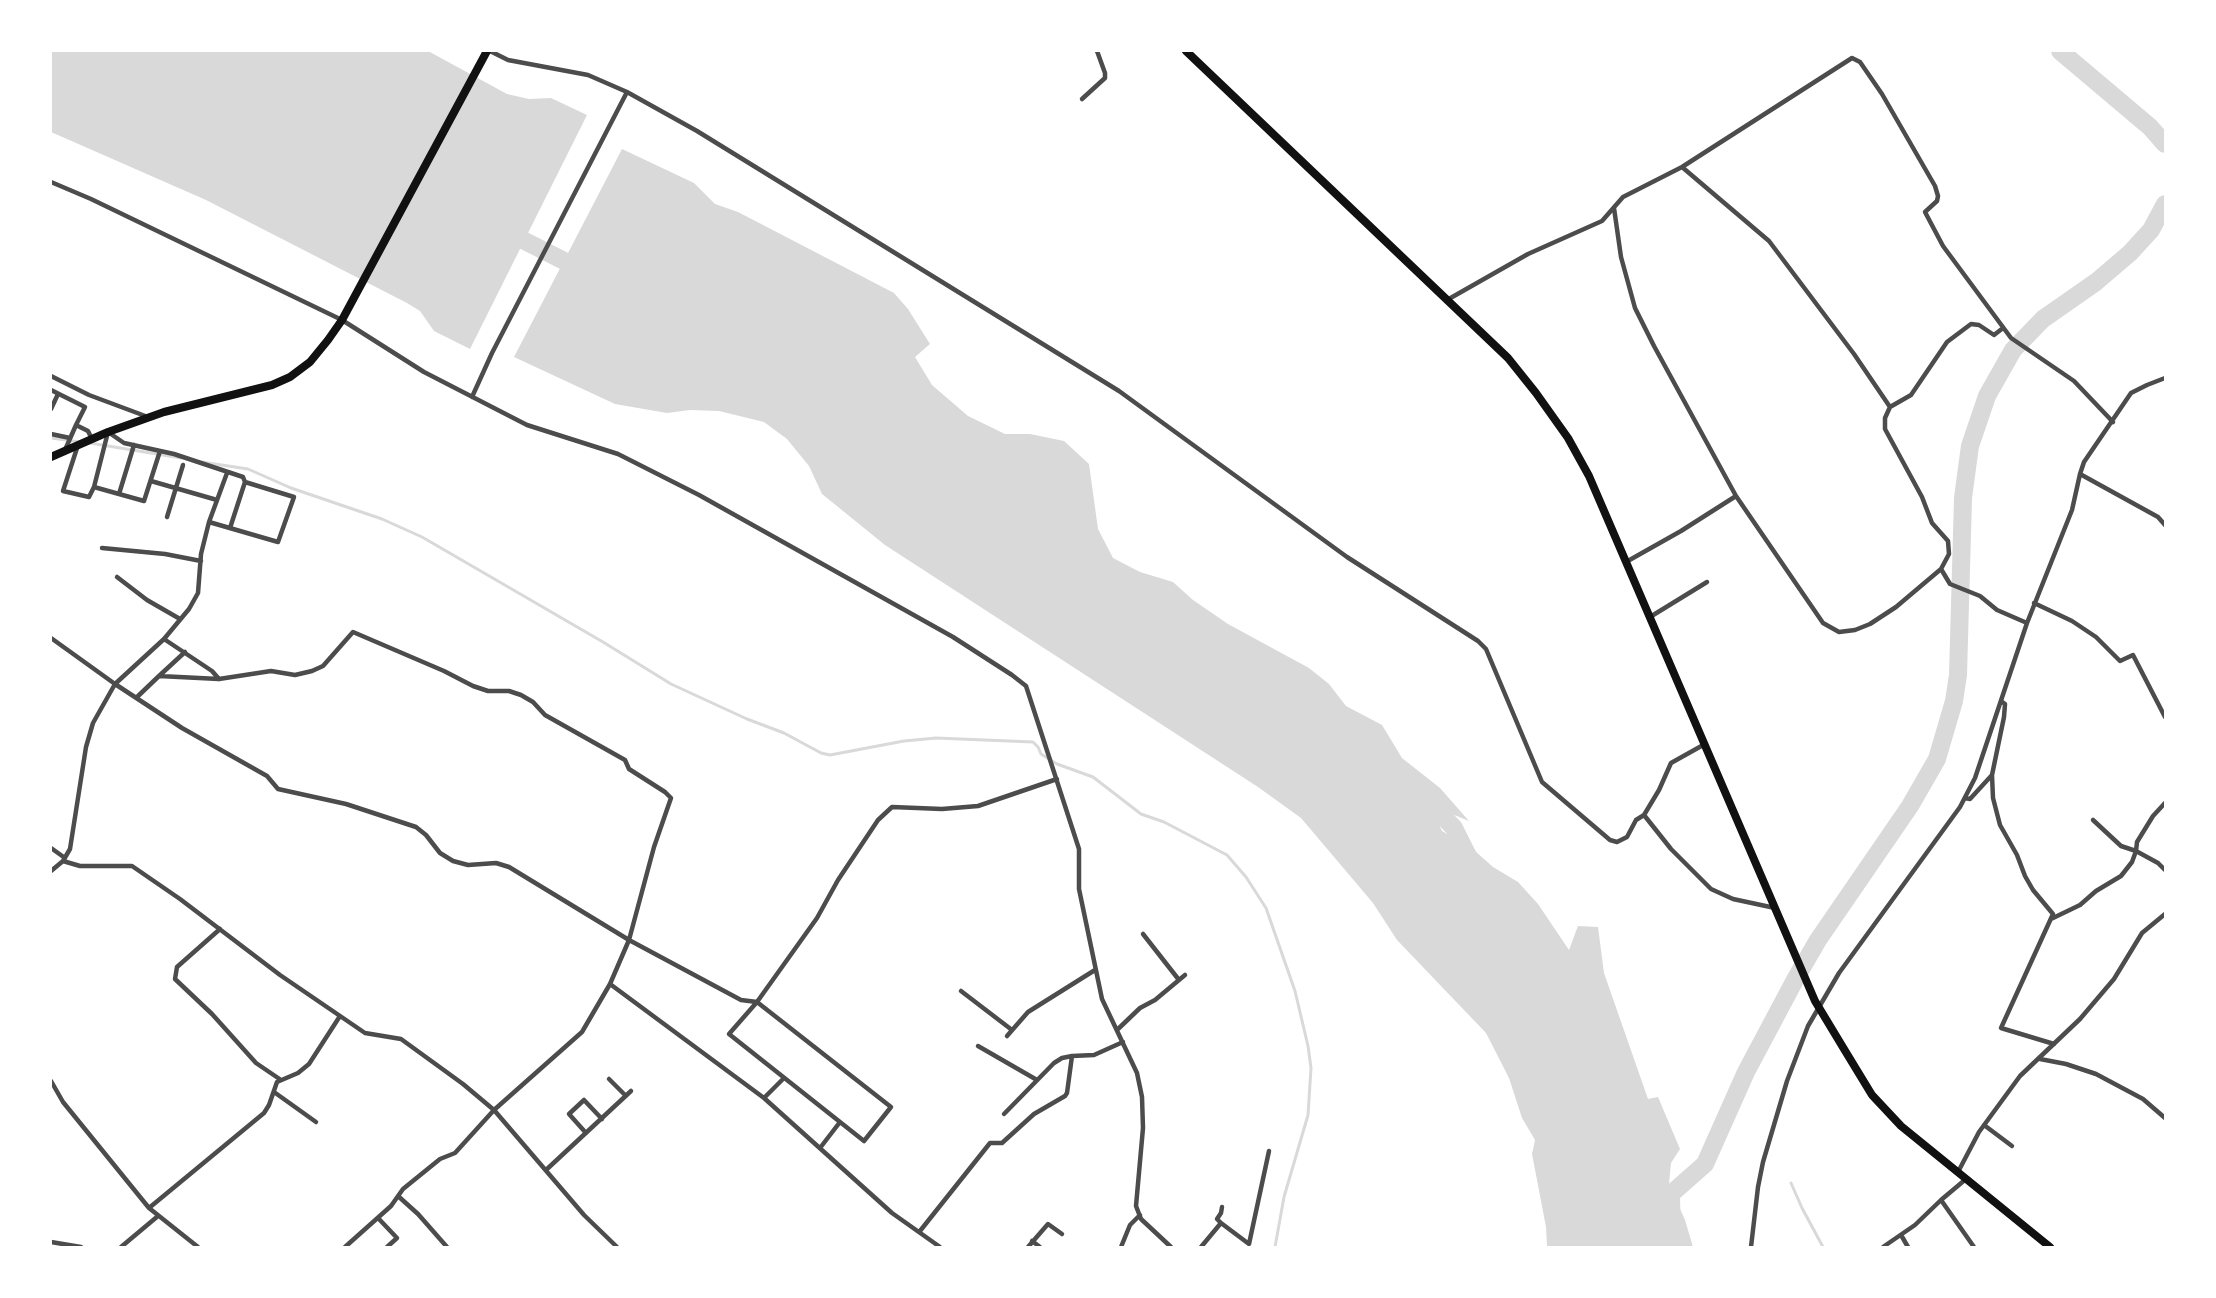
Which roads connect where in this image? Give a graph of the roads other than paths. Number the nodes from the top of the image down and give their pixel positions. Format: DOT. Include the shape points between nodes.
graph roads {
  1 [pos="1097,51"];
  2 [pos="1186,51"];
  3 [pos="487,53"];
  4 [pos="627,92"];
  5 [pos="1082,99"];
  6 [pos="1682,167"];
  7 [pos="51,182"];
  8 [pos="1614,208"];
  9 [pos="1447,300"];
  10 [pos="342,320"];
  11 [pos="2003,328"];
  12 [pos="51,376"];
  13 [pos="2165,378"];
  14 [pos="51,390"];
  15 [pos="58,394"];
  16 [pos="472,397"];
  17 [pos="1890,407"];
  18 [pos="51,409"];
  19 [pos="149,417"];
  20 [pos="2113,422"];
  21 [pos="76,425"];
  22 [pos="108,432"];
  23 [pos="51,434"];
  24 [pos="70,438"];
  25 [pos="92,439"];
  26 [pos="78,445"];
  27 [pos="134,445"];
  28 [pos="64,451"];
  29 [pos="160,451"];
  30 [pos="51,457"];
  31 [pos="183,465"];
  32 [pos="227,472"];
  33 [pos="2080,474"];
  34 [pos="151,481"];
  35 [pos="245,482"];
  36 [pos="94,487"];
  37 [pos="176,488"];
  38 [pos="119,494"];
  39 [pos="1736,496"];
  40 [pos="217,500"];
  41 [pos="167,517"];
  42 [pos="209,522"];
  43 [pos="2165,525"];
  44 [pos="230,528"];
  45 [pos="102,548"];
  46 [pos="201,561"];
  47 [pos="1626,562"];
  48 [pos="1941,569"];
  49 [pos="117,577"];
  50 [pos="1707,582"];
  51 [pos="2034,603"];
  52 [pos="1650,617"];
  53 [pos="180,619"];
  54 [pos="2027,623"];
  55 [pos="51,638"];
  56 [pos="165,639"];
  57 [pos="184,652"];
  58 [pos="159,676"];
  59 [pos="219,679"];
  60 [pos="115,684"];
  61 [pos="136,698"];
  62 [pos="2001,701"];
  63 [pos="2165,717"];
  64 [pos="1705,744"];
  65 [pos="1992,775"];
  66 [pos="1057,779"];
  67 [pos="1965,798"];
  68 [pos="2165,804"];
  69 [pos="1644,815"];
  70 [pos="2092,820"];
  71 [pos="51,848"];
  72 [pos="2136,851"];
  73 [pos="64,859"];
  74 [pos="2165,870"];
  75 [pos="51,872"];
  76 [pos="1775,908"];
  77 [pos="2165,914"];
  78 [pos="2051,919"];
  79 [pos="220,929"];
  80 [pos="1143,934"];
  81 [pos="629,940"];
  82 [pos="1095,970"];
  83 [pos="1185,975"];
  84 [pos="1179,980"];
  85 [pos="610,984"];
  86 [pos="961,991"];
  87 [pos="757,1002"];
  88 [pos="1818,1004"];
  89 [pos="340,1016"];
  90 [pos="1012,1030"];
  91 [pos="1117,1030"];
  92 [pos="1007,1036"];
  93 [pos="1123,1042"];
  94 [pos="2054,1044"];
  95 [pos="978,1046"];
  96 [pos="1072,1056"];
  97 [pos="2040,1059"];
  98 [pos="784,1078"];
  99 [pos="609,1079"];
  100 [pos="281,1080"];
  101 [pos="1037,1080"];
  102 [pos="51,1082"];
  103 [pos="631,1091"];
  104 [pos="274,1092"];
  105 [pos="626,1096"];
  106 [pos="764,1098"];
  107 [pos="494,1110"];
  108 [pos="1004,1114"];
  109 [pos="2165,1118"];
  110 [pos="602,1119"];
  111 [pos="316,1122"];
  112 [pos="840,1122"];
  113 [pos="1984,1125"];
  114 [pos="586,1133"];
  115 [pos="2013,1146"];
  116 [pos="820,1148"];
  117 [pos="1269,1151"];
  118 [pos="546,1170"];
  119 [pos="1958,1173"];
  120 [pos="1966,1179"];
  121 [pos="398,1196"];
  122 [pos="1941,1200"];
  123 [pos="1222,1207"];
  124 [pos="149,1208"];
  125 [pos="1140,1215"];
  126 [pos="158,1216"];
  127 [pos="378,1218"];
  128 [pos="1221,1223"];
  129 [pos="920,1231"];
  130 [pos="1062,1234"];
  131 [pos="1901,1235"];
  132 [pos="1032,1241"];
  133 [pos="51,1242"];
  134 [pos="1249,1245"];
  135 [pos="81,1247"];
  136 [pos="121,1247"];
  137 [pos="198,1247"];
  138 [pos="345,1247"];
  139 [pos="387,1247"];
  140 [pos="447,1247"];
  141 [pos="617,1247"];
  142 [pos="940,1247"];
  143 [pos="1028,1247"];
  144 [pos="1040,1247"];
  145 [pos="1121,1247"];
  146 [pos="1171,1247"];
  147 [pos="1201,1247"];
  148 [pos="1751,1247"];
  149 [pos="1884,1247"];
  150 [pos="1908,1247"];
  151 [pos="1974,1247"];
  152 [pos="2050,1247"];
  1 -- 5 [label="street" via="1105,78"];
  2 -- 9 [label="main road"];
  3 -- 4 [label="street" via="588,75"];
  3 -- 10 [label="main road"];
  4 -- 16 [label="street"];
  4 -- 69 [label="street" via="697,131 1119,391 1347,557 1478,641 1486,649 1542,782 1610,840 1617,842 1627,837 1636,820"];
  6 -- 8 [label="street" via="1623,197"];
  6 -- 11 [label="street" via="1852,58 1882,94 1935,186 1937,201 1925,212 1942,246"];
  6 -- 17 [label="street" via="1769,241"];
  7 -- 10 [label="street"];
  8 -- 9 [label="street" via="1602,221 1528,254"];
  8 -- 39 [label="street" via="1621,257 1635,308"];
  9 -- 47 [label="main road" via="1508,358 1559,424 1589,476"];
  10 -- 16 [label="street"];
  10 -- 19 [label="main road" via="310,362 290,377"];
  11 -- 17 [label="street" via="1994,335 1971,324 1947,342 1911,395"];
  11 -- 20 [label="street" via="2011,338 2074,381"];
  12 -- 19 [label="street"];
  13 -- 20 [label="street" via="2131,393"];
  14 -- 15 [label="street"];
  15 -- 18 [label="street"];
  15 -- 21 [label="street" via="85,407"];
  16 -- 66 [label="street" via="526,426 618,454 699,495 953,637 1012,675 1026,686"];
  17 -- 48 [label="street" via="1886,429 1932,523 1947,540 1949,554"];
  19 -- 22 [label="main road"];
  20 -- 33 [label="street"];
  21 -- 24 [label="street"];
  21 -- 25 [label="street" via="88,431"];
  22 -- 25 [label="main road"];
  22 -- 27 [label="street"];
  22 -- 36 [label="street"];
  23 -- 24 [label="street"];
  24 -- 28 [label="street"];
  25 -- 26 [label="main road"];
  26 -- 28 [label="main road"];
  26 -- 36 [label="street" via="63,491 89,497"];
  27 -- 29 [label="street"];
  27 -- 38 [label="street"];
  28 -- 30 [label="main road"];
  29 -- 32 [label="street"];
  29 -- 34 [label="street"];
  31 -- 37 [label="street"];
  32 -- 35 [label="street" via="243,477"];
  32 -- 40 [label="street"];
  33 -- 43 [label="street" via="2158,517"];
  33 -- 51 [label="street" via="2072,510"];
  34 -- 37 [label="street"];
  34 -- 38 [label="street" via="144,501"];
  35 -- 44 [label="street"];
  35 -- 44 [label="street" via="294,497 278,542"];
  36 -- 38 [label="street"];
  37 -- 40 [label="street"];
  37 -- 41 [label="street"];
  39 -- 47 [label="street"];
  39 -- 48 [label="street" via="1823,623 1832,629 1846,632 1870,624"];
  40 -- 42 [label="street"];
  42 -- 44 [label="street"];
  42 -- 46 [label="street"];
  45 -- 46 [label="street"];
  46 -- 53 [label="street" via="198,593"];
  47 -- 52 [label="main road"];
  48 -- 54 [label="street" via="1950,584"];
  49 -- 53 [label="street"];
  50 -- 52 [label="street"];
  51 -- 54 [label="street"];
  51 -- 63 [label="street" via="2096,637 2120,662 2133,655"];
  52 -- 64 [label="main road"];
  53 -- 56 [label="street"];
  54 -- 62 [label="street"];
  55 -- 60 [label="street"];
  56 -- 57 [label="street"];
  56 -- 60 [label="street"];
  57 -- 58 [label="street"];
  57 -- 59 [label="street"];
  58 -- 59 [label="street"];
  58 -- 61 [label="street"];
  59 -- 81 [label="street" via="271,671 295,675 312,671 323,666 353,632 473,686 521,695 545,715 625,760 629,769 671,798"];
  60 -- 61 [label="street"];
  60 -- 73 [label="street" via="93,723 86,747 70,849"];
  61 -- 81 [label="street" via="267,776 278,789 346,804 416,827 453,861 509,867"];
  62 -- 65 [label="street" via="2005,704 2004,717"];
  62 -- 67 [label="street"];
  64 -- 69 [label="street" via="1671,764"];
  64 -- 76 [label="main road"];
  65 -- 67 [label="street" via="1970,799"];
  65 -- 78 [label="street" via="2000,825 2033,890 2053,914"];
  66 -- 82 [label="street" via="1079,849 1079,889"];
  66 -- 87 [label="street" via="978,806 892,807 878,820 817,918"];
  67 -- 88 [label="street"];
  68 -- 72 [label="street" via="2153,816 2137,842"];
  69 -- 76 [label="street" via="1711,889 1733,899"];
  70 -- 72 [label="street" via="2121,846"];
  71 -- 73 [label="street"];
  72 -- 74 [label="street"];
  72 -- 78 [label="street" via="2121,876 2080,905"];
  73 -- 75 [label="street"];
  73 -- 79 [label="street" via="80,866 132,866"];
  76 -- 88 [label="main road"];
  77 -- 94 [label="street" via="2142,933 2114,979"];
  78 -- 94 [label="street" via="2001,1028"];
  79 -- 89 [label="street"];
  79 -- 100 [label="street" via="177,967 175,979 256,1063"];
  80 -- 84 [label="street"];
  81 -- 85 [label="street"];
  81 -- 87 [label="street" via="741,1000"];
  82 -- 90 [label="street" via="1028,1012"];
  82 -- 91 [label="street" via="1102,999"];
  83 -- 84 [label="street"];
  84 -- 91 [label="street"];
  85 -- 106 [label="street"];
  85 -- 107 [label="street" via="582,1032"];
  86 -- 90 [label="street"];
  87 -- 98 [label="street" via="729,1034"];
  87 -- 112 [label="street" via="891,1107 864,1142"];
  88 -- 119 [label="main road" via="1872,1095 1901,1126"];
  88 -- 148 [label="street" via="1787,1081 1766,1152"];
  89 -- 100 [label="street" via="309,1065"];
  89 -- 107 [label="street" via="365,1033 401,1039"];
  90 -- 92 [label="street"];
  91 -- 93 [label="street"];
  93 -- 96 [label="street" via="1094,1055"];
  93 -- 125 [label="street" via="1137,1073 1142,1097 1136,1206"];
  94 -- 97 [label="street"];
  95 -- 101 [label="street"];
  96 -- 101 [label="street" via="1054,1063"];
  96 -- 129 [label="street" via="1065,1096 1034,1114 1002,1143 990,1143"];
  97 -- 109 [label="street" via="2096,1074 2144,1099"];
  97 -- 113 [label="street" via="2020,1076"];
  98 -- 106 [label="street"];
  98 -- 112 [label="street"];
  99 -- 105 [label="street"];
  100 -- 104 [label="street"];
  101 -- 108 [label="street"];
  102 -- 124 [label="street"];
  103 -- 105 [label="street"];
  104 -- 111 [label="street"];
  104 -- 124 [label="street" via="264,1113"];
  105 -- 110 [label="street"];
  106 -- 116 [label="street"];
  107 -- 118 [label="street"];
  107 -- 121 [label="street" via="455,1153 440,1159"];
  110 -- 114 [label="street"];
  110 -- 114 [label="street" via="585,1100 569,1114"];
  112 -- 116 [label="street"];
  113 -- 115 [label="street"];
  113 -- 119 [label="street"];
  114 -- 118 [label="street"];
  116 -- 129 [label="street" via="892,1213"];
  117 -- 134 [label="street"];
  118 -- 141 [label="street"];
  119 -- 120 [label="main road"];
  120 -- 122 [label="street"];
  120 -- 152 [label="main road"];
  121 -- 127 [label="street"];
  121 -- 140 [label="street"];
  122 -- 131 [label="street"];
  122 -- 151 [label="street"];
  123 -- 128 [label="street" via="1217,1219"];
  124 -- 126 [label="street"];
  125 -- 145 [label="street"];
  125 -- 146 [label="street"];
  126 -- 136 [label="street"];
  126 -- 137 [label="street"];
  127 -- 138 [label="street"];
  127 -- 139 [label="street" via="397,1238"];
  128 -- 134 [label="street"];
  128 -- 147 [label="street"];
  129 -- 142 [label="street"];
  130 -- 132 [label="street" via="1048,1224"];
  131 -- 149 [label="street"];
  131 -- 150 [label="street"];
  132 -- 143 [label="street"];
  132 -- 144 [label="street"];
  133 -- 135 [label="street"];
}
